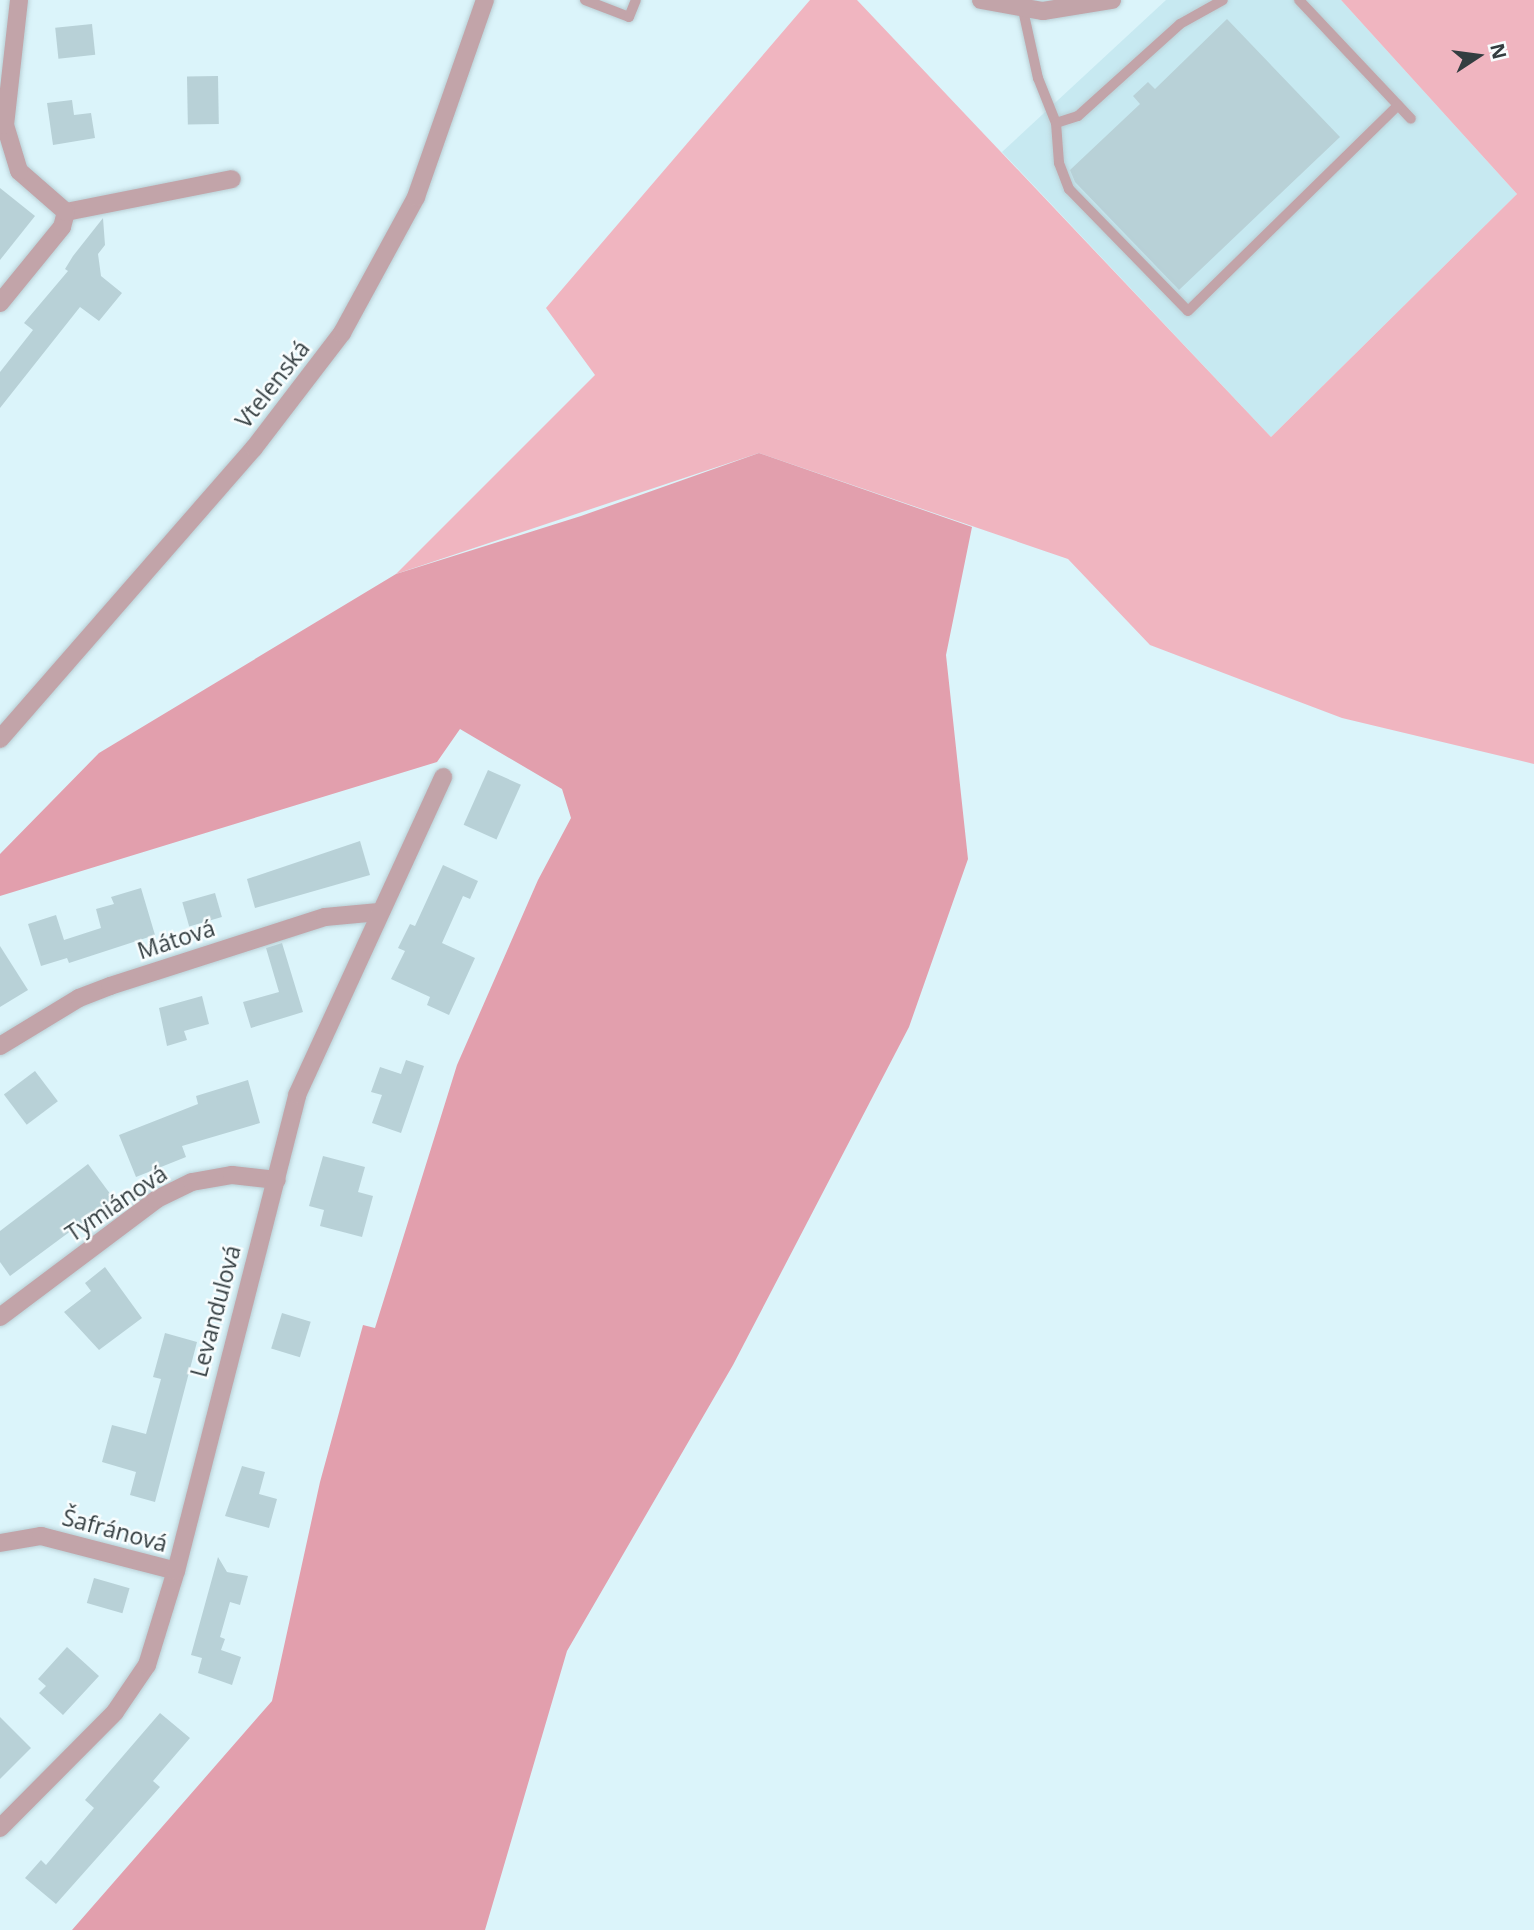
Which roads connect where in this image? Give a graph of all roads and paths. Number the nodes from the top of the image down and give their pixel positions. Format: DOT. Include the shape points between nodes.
graph roads {
  1 [pos="19,0"];
  2 [pos="485,0"];
  3 [pos="585,0"];
  4 [pos="636,0"];
  5 [pos="981,0"];
  6 [pos="1112,0"];
  7 [pos="1223,0"];
  8 [pos="1298,0"];
  9 [pos="1023,10"];
  10 [pos="1398,105"];
  11 [pos="1411,119"];
  12 [pos="1056,123"];
  13 [pos="232,179"];
  14 [pos="66,212"];
  15 [pos="0,303"];
  16 [pos="0,739"];
  17 [pos="443,777"];
  18 [pos="379,912"];
  19 [pos="0,1046"];
  20 [pos="277,1180"];
  21 [pos="0,1317"];
  22 [pos="0,1543"];
  23 [pos="176,1571"];
  24 [pos="0,1828"];
  1 -- 14 [label="street" via="5,125 19,172"];
  2 -- 16 [label="street, Vtelenská" via="416,197 342,333 254,448"];
  3 -- 4 [label="lane" via="629,17"];
  5 -- 9 [label="street"];
  6 -- 9 [label="street" via="1075,8"];
  7 -- 12 [label="lane" via="1180,24 1077,116"];
  8 -- 10 [label="lane"];
  9 -- 12 [label="lane" via="1038,78"];
  10 -- 11 [label="lane"];
  10 -- 12 [label="lane" via="1188,311 1069,189 1059,163"];
  13 -- 14 [label="street"];
  14 -- 15 [label="street" via="62,227"];
  17 -- 18 [label="street, Levandulová"];
  18 -- 19 [label="street, Mátová" via="325,916 110,986 79,998"];
  18 -- 20 [label="street, Levandulová" via="314,1049 297,1095"];
  20 -- 21 [label="street, Tymiánová" via="232,1175 192,1182 157,1199"];
  20 -- 23 [label="street, Levandulová" via="224,1368"];
  22 -- 23 [label="street, Šafránová" via="41,1536"];
  23 -- 24 [label="street, Levandulová" via="147,1665 122,1702"];
}
